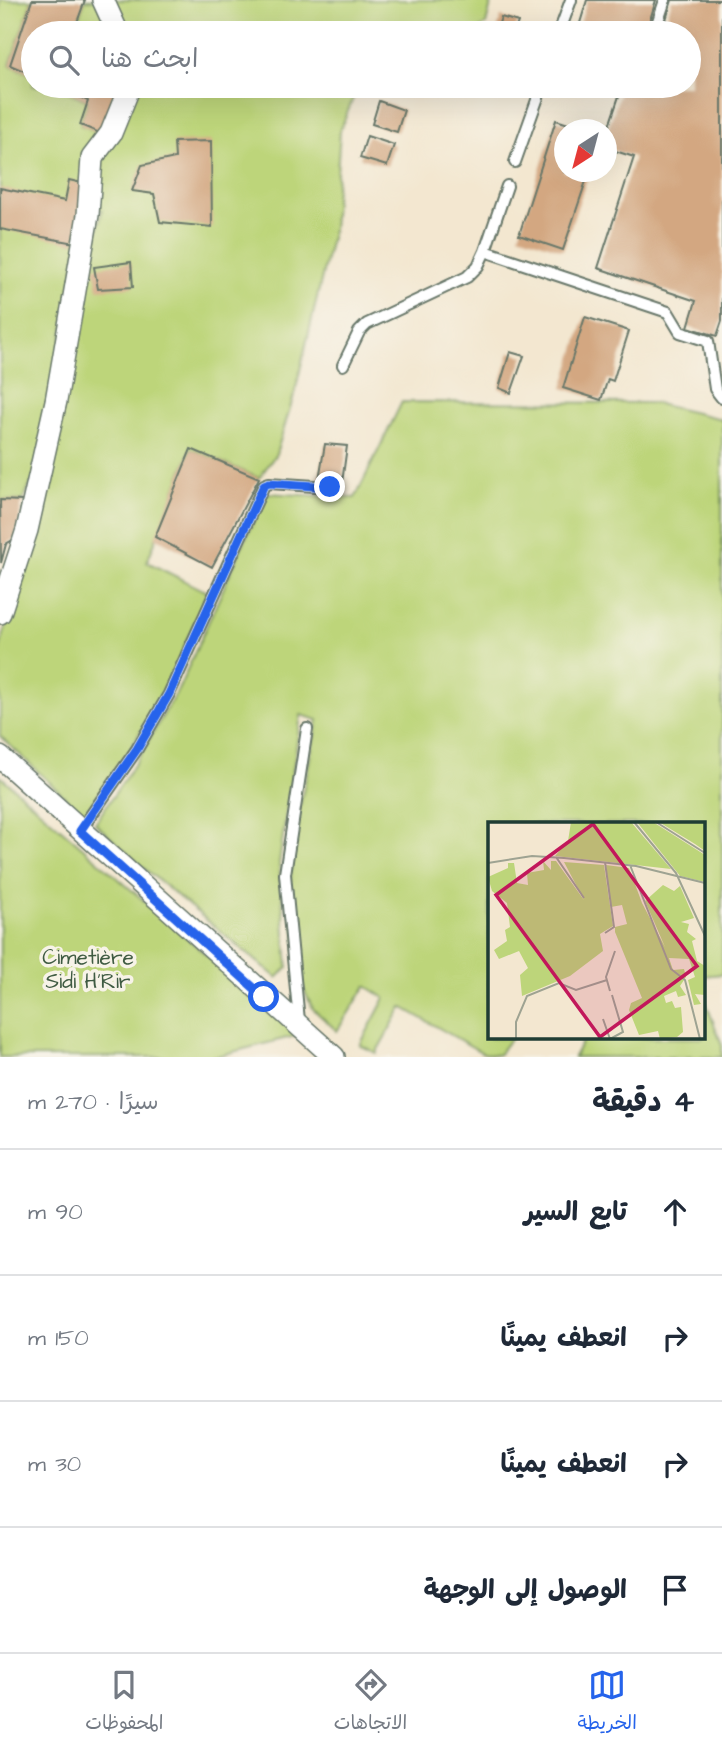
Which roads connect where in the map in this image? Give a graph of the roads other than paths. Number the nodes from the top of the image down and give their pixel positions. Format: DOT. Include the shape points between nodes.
graph roads {
  1 [pos="103,0"];
  2 [pos="571,0"];
  3 [pos="664,0"];
  4 [pos="113,21"];
  5 [pos="563,21"];
  6 [pos="658,21"];
  7 [pos="125,98"];
  8 [pos="537,98"];
  9 [pos="515,162"];
  10 [pos="507,186"];
  11 [pos="485,251"];
  12 [pos="343,365"];
  13 [pos="722,398"];
  14 [pos="330,487"];
  15 [pos="0,613"];
  16 [pos="307,729"];
  17 [pos="0,757"];
  18 [pos="80,831"];
  19 [pos="300,1028"];
  20 [pos="334,1057"];
  1 -- 4 [label="street"];
  2 -- 5 [label="lane"];
  3 -- 6 [label="lane"];
  7 -- 15 [label="street" via="111,133 92,158 88,215 56,401 27,530"];
  8 -- 9 [label="lane"];
  10 -- 11 [label="lane"];
  11 -- 12 [label="lane" via="467,277 367,324"];
  11 -- 13 [label="lane" via="668,312 680,332 708,341 715,389"];
  14 -- 18 [label="lane" via="264,485 169,694"];
  16 -- 19 [label="lane" via="285,874"];
  17 -- 18 [label="street"];
  18 -- 19 [label="street"];
  19 -- 20 [label="street"];
}
